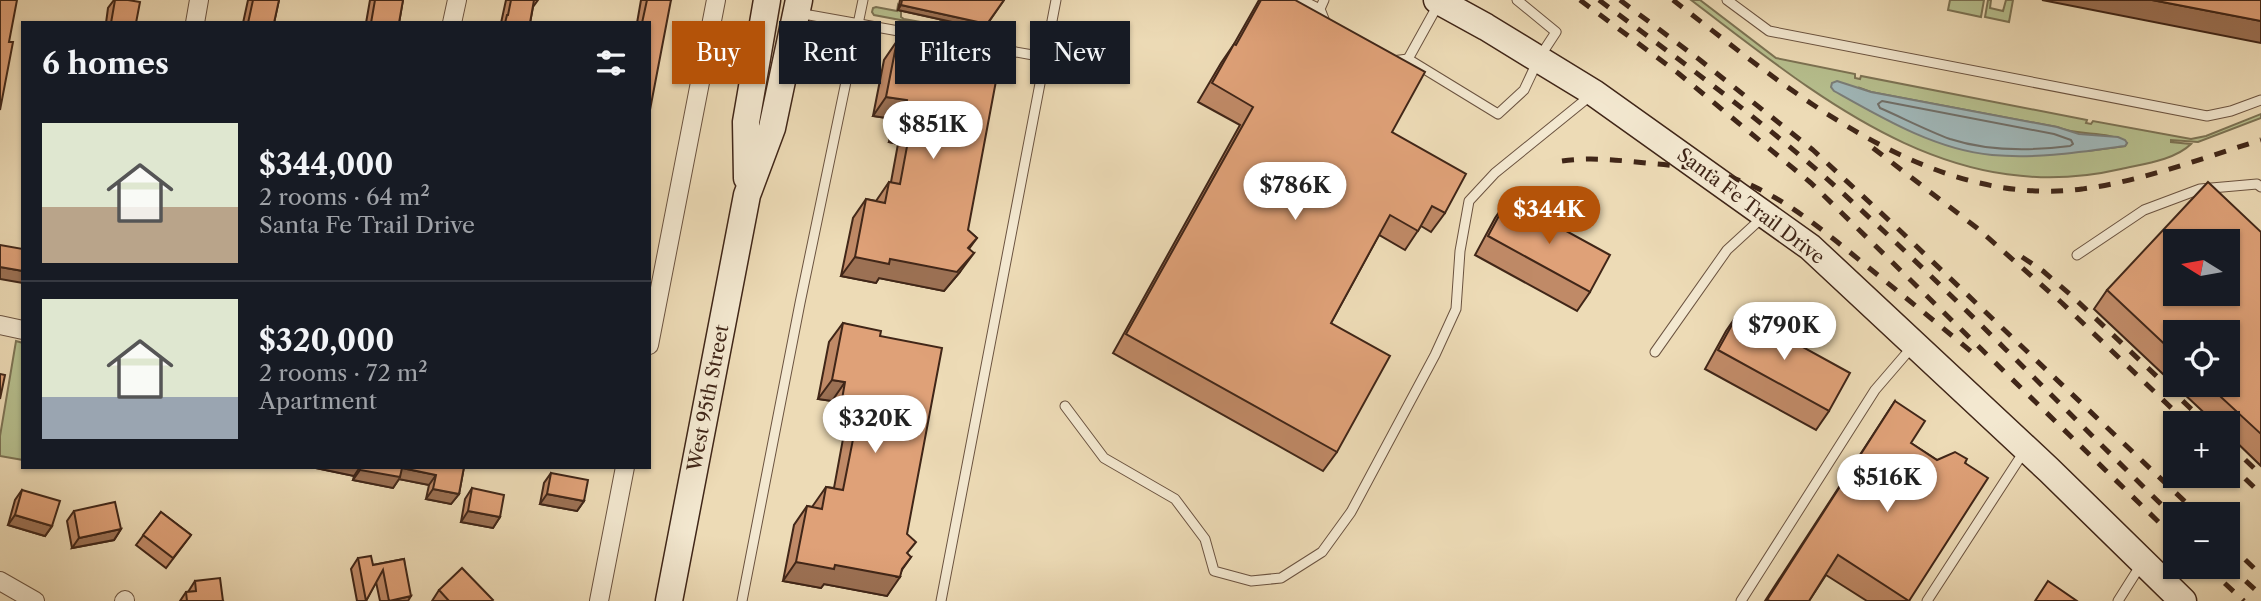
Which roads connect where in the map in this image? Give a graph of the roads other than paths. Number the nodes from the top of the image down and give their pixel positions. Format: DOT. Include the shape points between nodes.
graph roads {
  1 [pos="199,0"];
  2 [pos="457,0"];
  3 [pos="716,0"];
  4 [pos="767,0"];
  5 [pos="863,0"];
  6 [pos="1056,0"];
  7 [pos="1301,0"];
  8 [pos="1517,0"];
  9 [pos="1727,0"];
  10 [pos="1439,1"];
  11 [pos="1322,4"];
  12 [pos="798,7"];
  13 [pos="195,21"];
  14 [pos="452,21"];
  15 [pos="847,21"];
  16 [pos="859,21"];
  17 [pos="1052,21"];
  18 [pos="881,28"];
  19 [pos="1338,33"];
  20 [pos="1030,55"];
  21 [pos="1380,56"];
  22 [pos="1539,58"];
  23 [pos="1408,59"];
  24 [pos="846,84"];
  25 [pos="1039,84"];
  26 [pos="1594,93"];
  27 [pos="2261,100"];
  28 [pos="2261,187"];
  29 [pos="747,195"];
  30 [pos="1765,215"];
  31 [pos="2077,255"];
  32 [pos="0,325"];
  33 [pos="21,330"];
  34 [pos="651,335"];
  35 [pos="1915,343"];
  36 [pos="1655,352"];
  37 [pos="1065,406"];
  38 [pos="2026,448"];
  39 [pos="625,469"];
  40 [pos="2143,562"];
  41 [pos="0,581"];
  42 [pos="672,600"];
  43 [pos="35,601"];
  44 [pos="599,601"];
  45 [pos="741,601"];
  46 [pos="941,601"];
  47 [pos="1741,601"];
  48 [pos="1927,601"];
  49 [pos="2118,601"];
  50 [pos="2183,601"];
  1 -- 13 [label="street"];
  2 -- 14 [label="street"];
  3 -- 34 [label="street"];
  4 -- 29 [label="main road, West 95th Street" via="746,122"];
  5 -- 16 [label="lane"];
  6 -- 17 [label="lane"];
  7 -- 11 [label="lane"];
  8 -- 22 [label="lane" via="1556,32"];
  9 -- 27 [label="lane" via="1769,31 2207,116"];
  10 -- 22 [label="main road, Santa Fe Trail Drive"];
  10 -- 23 [label="lane"];
  11 -- 19 [label="lane" via="1328,27"];
  12 -- 15 [label="lane"];
  12 -- 29 [label="main road, West 95th Street" via="772,128"];
  18 -- 20 [label="lane"];
  21 -- 23 [label="lane" via="1390,61"];
  22 -- 23 [label="lane" via="1524,90 1497,114"];
  22 -- 26 [label="main road, Santa Fe Trail Drive"];
  24 -- 45 [label="lane"];
  25 -- 46 [label="lane"];
  26 -- 30 [label="main road, Santa Fe Trail Drive"];
  26 -- 37 [label="lane" via="1495,173 1469,201 1456,309 1435,355 1351,512 1322,552 1281,578 1251,581 1214,571 1205,539 1175,499 1104,458"];
  28 -- 31 [label="lane" via="2200,189 2144,210"];
  29 -- 42 [label="main road, West 95th Street"];
  30 -- 35 [label="main road, Santa Fe Trail Drive" via="1810,247"];
  30 -- 36 [label="lane" via="1727,250"];
  32 -- 33 [label="street"];
  35 -- 38 [label="main road, Santa Fe Trail Drive"];
  35 -- 47 [label="lane" via="1875,390"];
  38 -- 40 [label="main road, Santa Fe Trail Drive"];
  38 -- 48 [label="lane"];
  39 -- 44 [label="street"];
  40 -- 49 [label="lane"];
  40 -- 50 [label="main road, Santa Fe Trail Drive"];
  41 -- 43 [label="street"];
}
